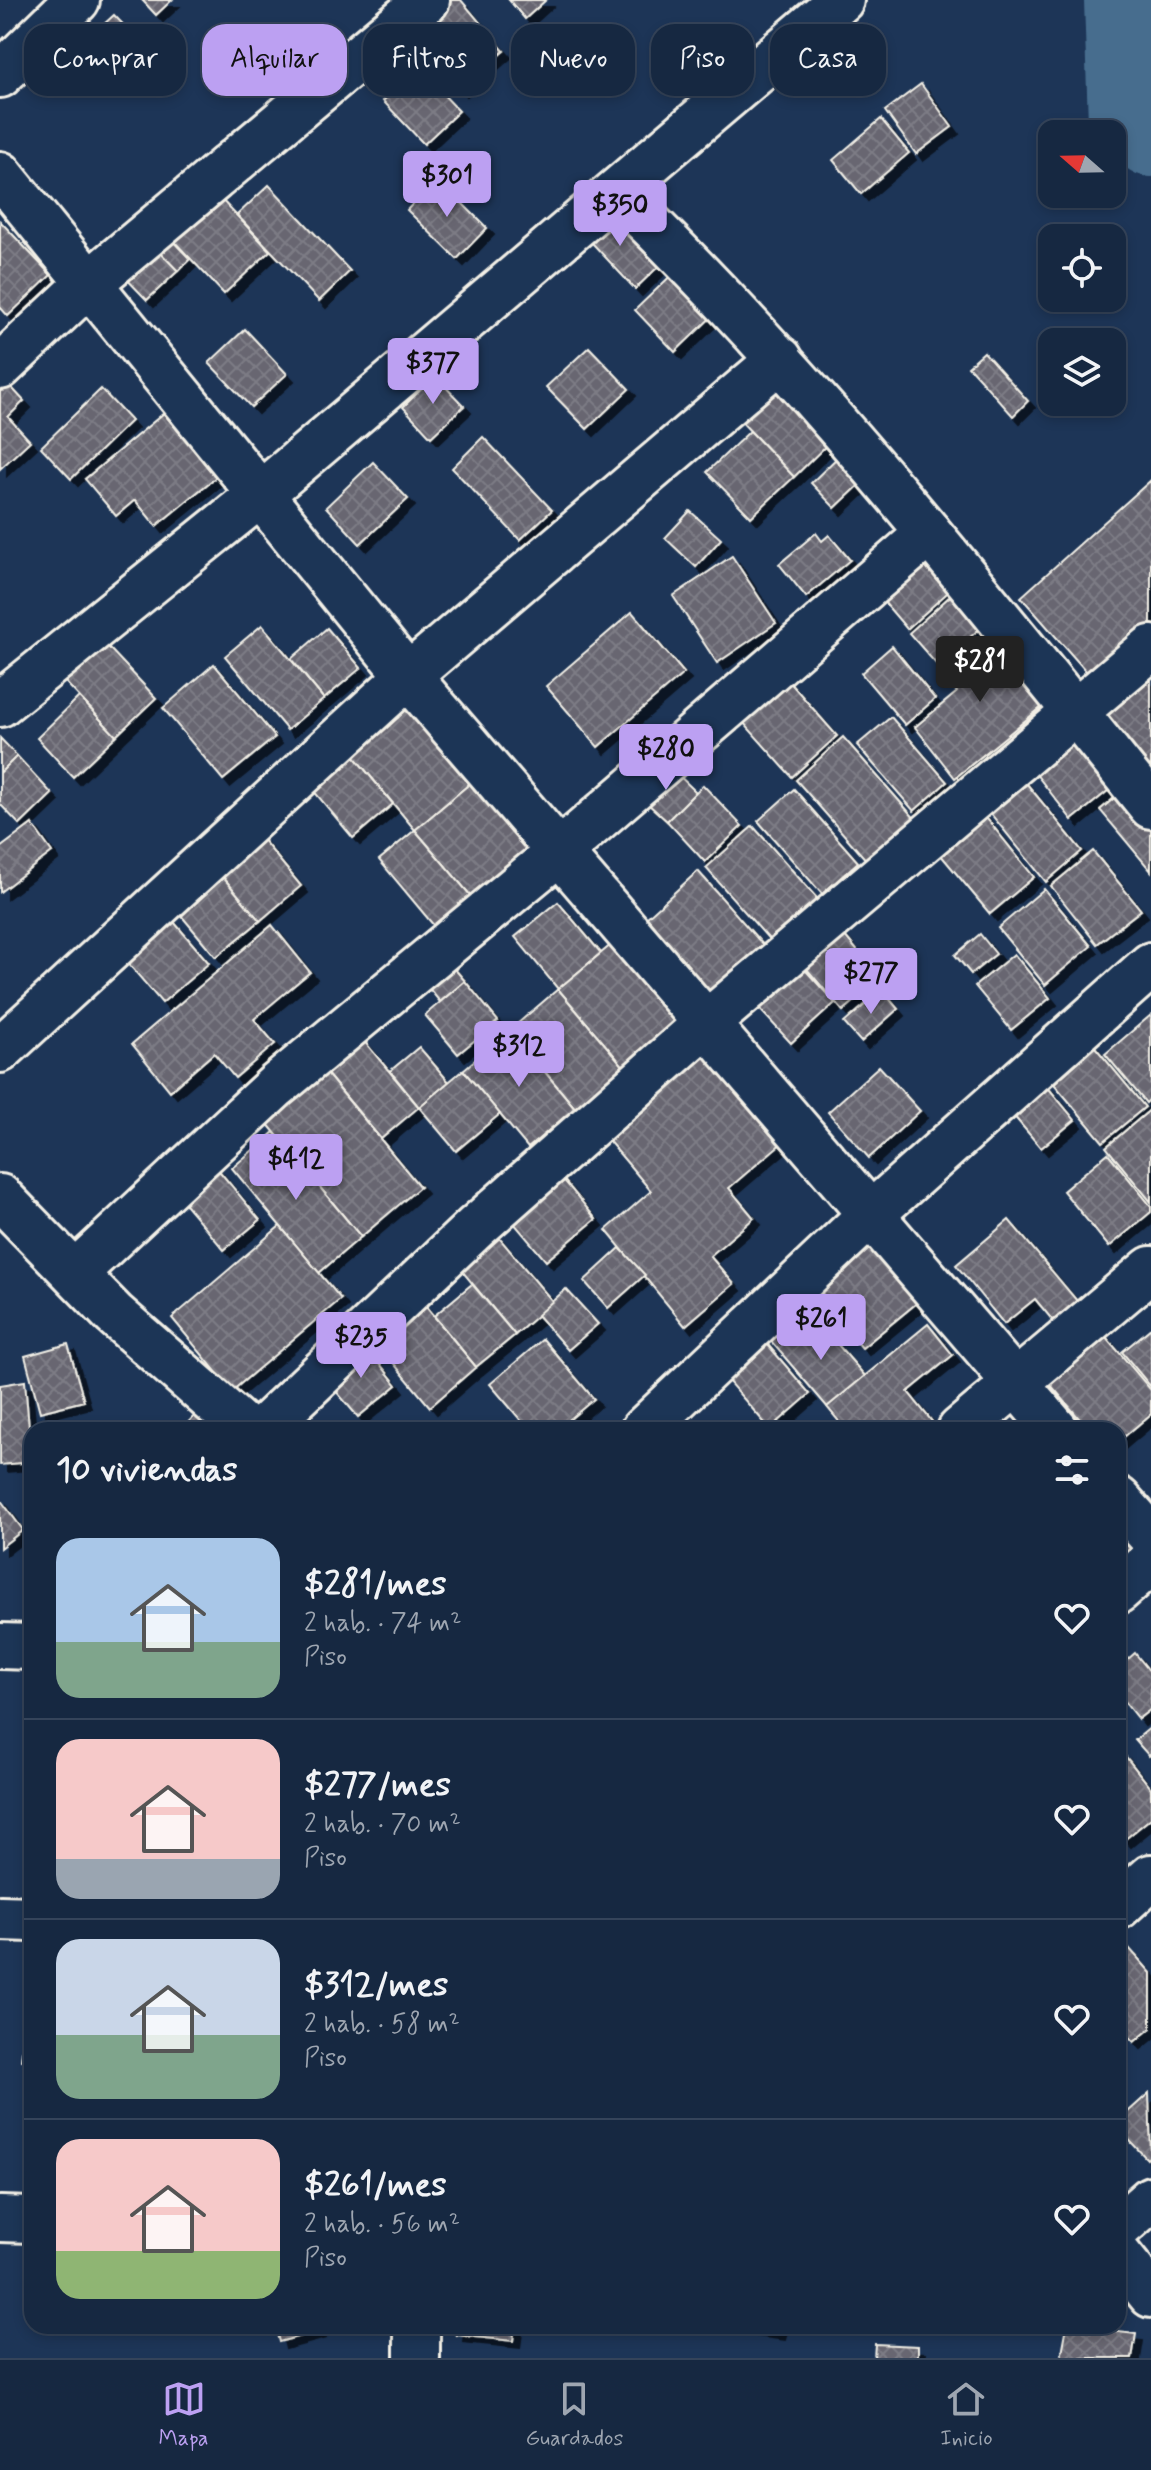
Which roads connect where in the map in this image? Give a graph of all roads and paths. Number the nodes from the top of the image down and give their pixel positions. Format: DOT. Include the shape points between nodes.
graph roads {
  1 [pos="77,0"];
  2 [pos="427,0"];
  3 [pos="841,0"];
  4 [pos="0,75"];
  5 [pos="0,174"];
  6 [pos="617,192"];
  7 [pos="87,285"];
  8 [pos="780,359"];
  9 [pos="0,367"];
  10 [pos="262,493"];
  11 [pos="929,533"];
  12 [pos="1151,648"];
  13 [pos="408,676"];
  14 [pos="0,704"];
  15 [pos="1076,714"];
  16 [pos="1151,806"];
  17 [pos="558,853"];
  18 [pos="1151,965"];
  19 [pos="708,1022"];
  20 [pos="0,1050"];
  21 [pos="0,1197"];
  22 [pos="869,1216"];
  23 [pos="1151,1269"];
  24 [pos="76,1272"];
  25 [pos="1014,1383"];
  26 [pos="237,1422"];
  27 [pos="270,1422"];
  28 [pos="651,1422"];
  29 [pos="969,1422"];
  30 [pos="1049,1422"];
  31 [pos="1126,1508"];
  32 [pos="1151,1536"];
  33 [pos="1151,1562"];
  34 [pos="1126,1584"];
  35 [pos="0,1646"];
  36 [pos="24,1647"];
  37 [pos="1151,1877"];
  38 [pos="1126,1900"];
  39 [pos="0,1918"];
  40 [pos="24,1919"];
  41 [pos="1151,2199"];
  42 [pos="0,2219"];
  43 [pos="24,2220"];
  44 [pos="1126,2221"];
  45 [pos="1126,2264"];
  46 [pos="1151,2295"];
  47 [pos="417,2334"];
  48 [pos="417,2358"];
  1 -- 4 [label="street"];
  2 -- 7 [label="street"];
  3 -- 6 [label="street"];
  5 -- 7 [label="street"];
  6 -- 8 [label="street"];
  6 -- 10 [label="street"];
  7 -- 9 [label="street"];
  7 -- 10 [label="street"];
  8 -- 11 [label="street"];
  8 -- 13 [label="street"];
  10 -- 13 [label="street"];
  10 -- 14 [label="street"];
  11 -- 15 [label="street"];
  11 -- 17 [label="street"];
  12 -- 15 [label="street"];
  13 -- 17 [label="street"];
  13 -- 20 [label="street"];
  15 -- 16 [label="street"];
  15 -- 19 [label="street"];
  17 -- 19 [label="street"];
  17 -- 24 [label="street" via="288,1076"];
  18 -- 22 [label="street"];
  19 -- 22 [label="street"];
  19 -- 27 [label="street" via="476,1227"];
  21 -- 24 [label="street"];
  22 -- 25 [label="street"];
  22 -- 28 [label="street"];
  23 -- 25 [label="street"];
  24 -- 26 [label="street" via="114,1314"];
  25 -- 29 [label="street"];
  25 -- 30 [label="street"];
  31 -- 32 [label="street"];
  33 -- 34 [label="street"];
  35 -- 36 [label="street"];
  37 -- 38 [label="street"];
  39 -- 40 [label="street"];
  41 -- 44 [label="street"];
  42 -- 43 [label="street"];
  45 -- 46 [label="street"];
  47 -- 48 [label="street"];
}
